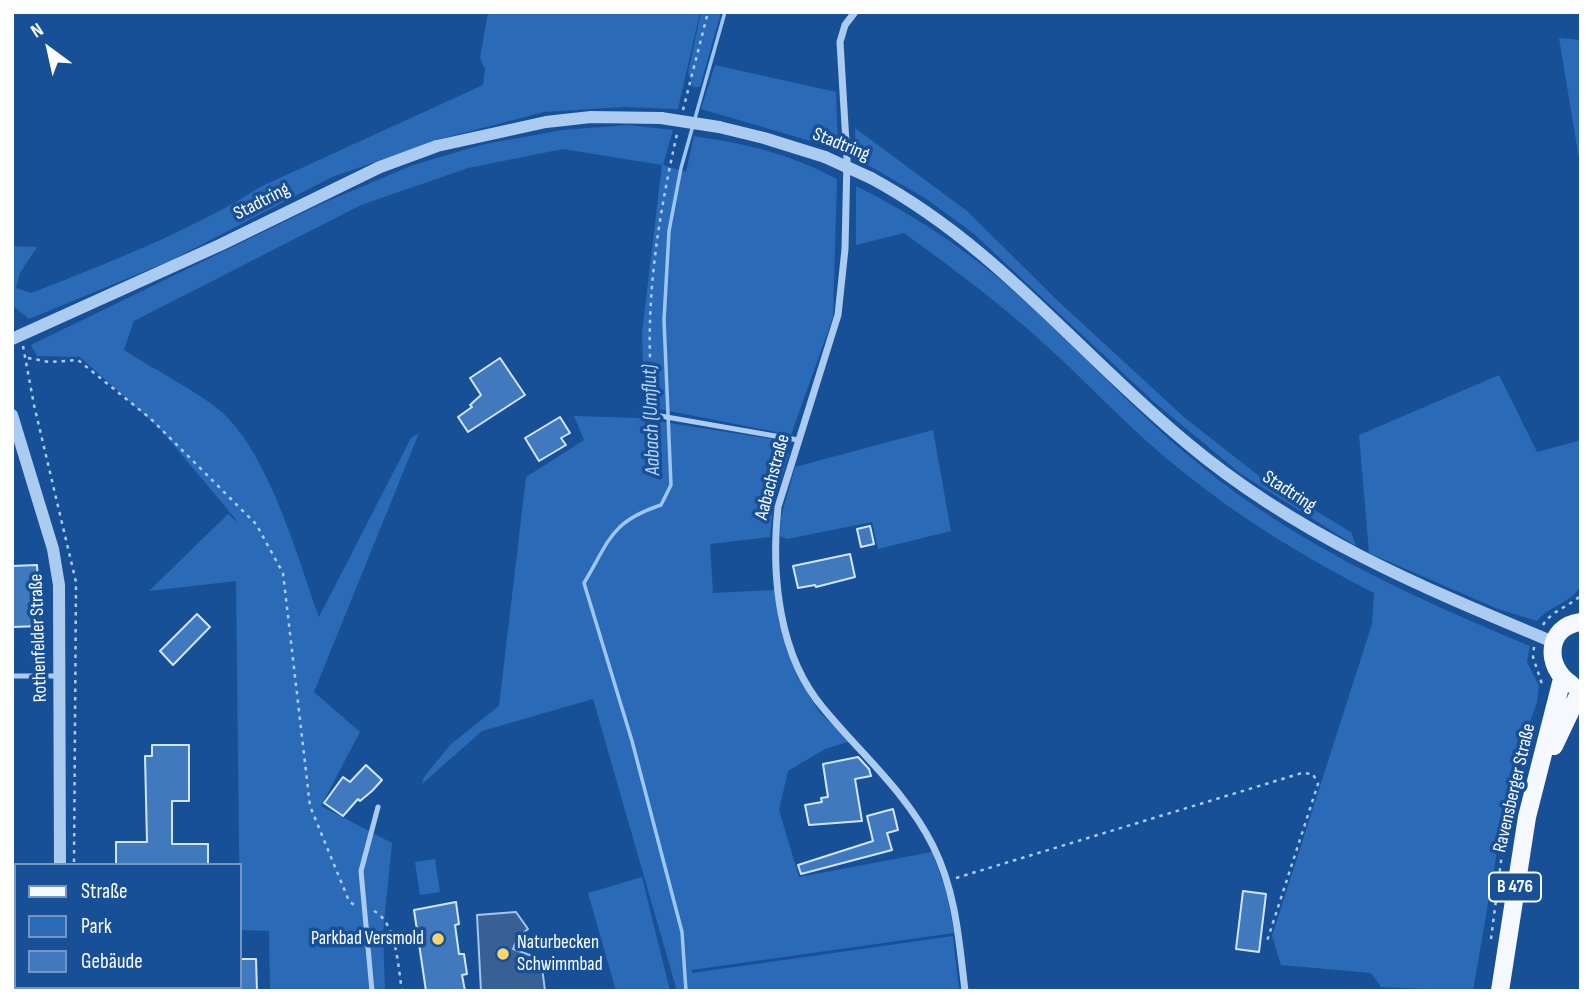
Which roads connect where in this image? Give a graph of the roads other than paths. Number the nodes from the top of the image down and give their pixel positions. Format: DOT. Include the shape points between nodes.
graph roads {
  1 [pos="855,12"];
  2 [pos="12,339"];
  3 [pos="12,415"];
  4 [pos="659,415"];
  5 [pos="798,440"];
  6 [pos="1581,622"];
  7 [pos="1546,639"];
  8 [pos="12,676"];
  9 [pos="61,676"];
  10 [pos="1562,679"];
  11 [pos="1581,688"];
  12 [pos="1536,784"];
  13 [pos="378,807"];
  14 [pos="60,863"];
  15 [pos="372,991"];
  16 [pos="965,991"];
  17 [pos="1500,991"];
  1 -- 5 [label="street, Aabachstraße" via="840,43 847,159 838,315"];
  2 -- 7 [label="street, Stadtring, bridge" via="380,167 436,146 591,117 661,118 719,127 825,158 871,178 926,211 989,258 1187,444 1279,510 1384,571"];
  3 -- 9 [label="street, Rothenfelder Straße" via="53,549 59,585"];
  4 -- 5 [label="lane"];
  5 -- 16 [label="street, Aabachstraße" via="778,507 775,536 784,625 808,688 863,749 932,843 949,880"];
  6 -- 7 [label="main road"];
  7 -- 10 [label="main road"];
  8 -- 9 [label="lane"];
  9 -- 14 [label="street, Rothenfelder Straße"];
  10 -- 11 [label="main road"];
  10 -- 12 [label="main road, Ravensberger Straße / B 476"];
  11 -- 12 [label="main road"];
  12 -- 17 [label="main road, Ravensberger Straße / B 476" via="1511,906"];
  13 -- 15 [label="lane" via="362,860"];
}
